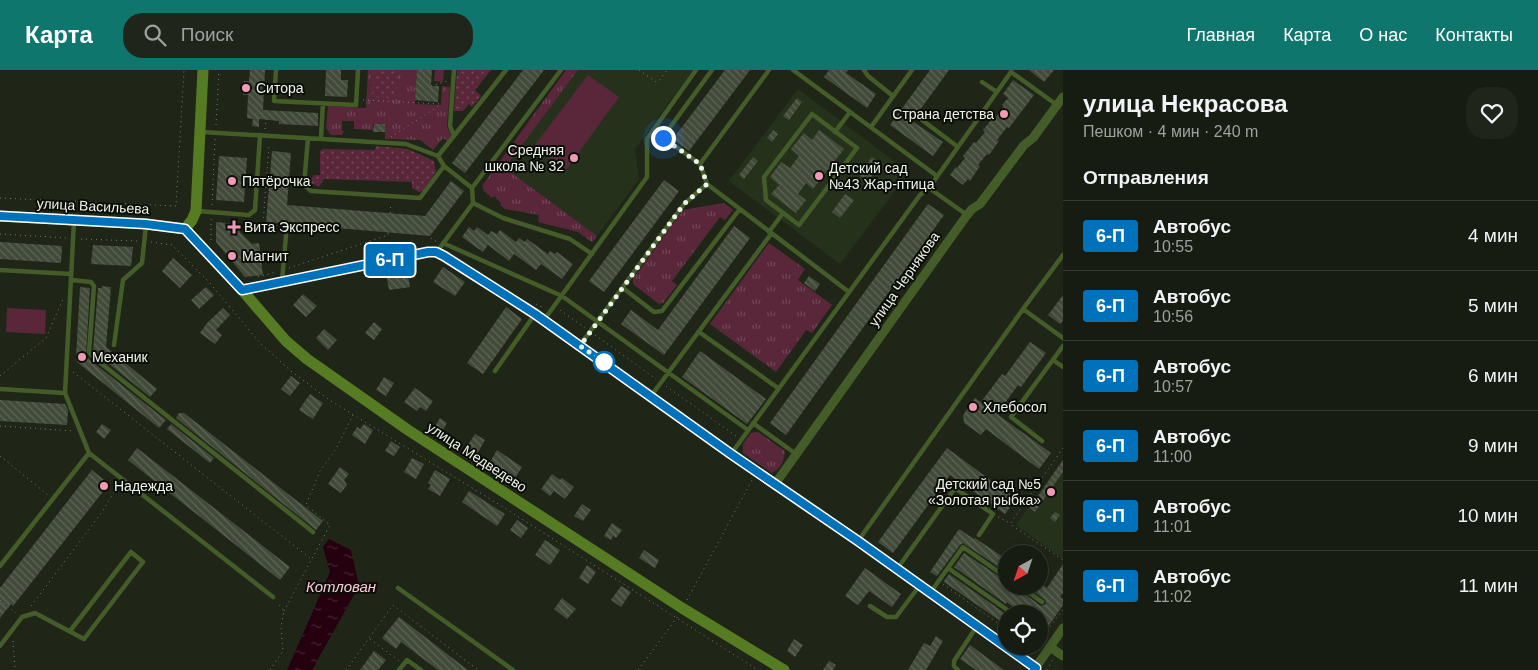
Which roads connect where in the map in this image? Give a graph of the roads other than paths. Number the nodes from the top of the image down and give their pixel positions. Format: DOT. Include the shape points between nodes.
graph roads {
  1 [pos="203,70"];
  2 [pos="276,70"];
  3 [pos="358,70"];
  4 [pos="454,70"];
  5 [pos="506,70"];
  6 [pos="561,70"];
  7 [pos="696,70"];
  8 [pos="712,70"];
  9 [pos="769,70"];
  10 [pos="793,70"];
  11 [pos="864,70"];
  12 [pos="912,70"];
  13 [pos="1011,71"];
  14 [pos="982,82"];
  15 [pos="997,92"];
  16 [pos="893,96"];
  17 [pos="1063,97"];
  18 [pos="323,103"];
  19 [pos="1057,105"];
  20 [pos="850,112"];
  21 [pos="922,120"];
  22 [pos="871,127"];
  23 [pos="653,130"];
  24 [pos="200,132"];
  25 [pos="836,132"];
  26 [pos="263,135"];
  27 [pos="454,136"];
  28 [pos="308,138"];
  29 [pos="321,138"];
  30 [pos="663,138"];
  31 [pos="958,147"];
  32 [pos="438,156"];
  33 [pos="700,164"];
  34 [pos="444,166"];
  35 [pos="937,176"];
  36 [pos="707,184"];
  37 [pos="472,188"];
  38 [pos="929,188"];
  39 [pos="474,202"];
  40 [pos="740,210"];
  41 [pos="196,211"];
  42 [pos="783,213"];
  43 [pos="967,215"];
  44 [pos="0,216"];
  45 [pos="74,220"];
  46 [pos="146,224"];
  47 [pos="185,229"];
  48 [pos="770,233"];
  49 [pos="286,235"];
  50 [pos="443,244"];
  51 [pos="436,252"];
  52 [pos="592,254"];
  53 [pos="1063,255"];
  54 [pos="0,270"];
  55 [pos="72,274"];
  56 [pos="71,280"];
  57 [pos="282,281"];
  58 [pos="623,288"];
  59 [pos="242,290"];
  60 [pos="849,292"];
  61 [pos="562,296"];
  62 [pos="1023,308"];
  63 [pos="535,314"];
  64 [pos="544,320"];
  65 [pos="598,322"];
  66 [pos="698,332"];
  67 [pos="1063,338"];
  68 [pos="114,345"];
  69 [pos="580,346"];
  70 [pos="1063,346"];
  71 [pos="1053,360"];
  72 [pos="1063,367"];
  73 [pos="495,371"];
  74 [pos="668,373"];
  75 [pos="778,388"];
  76 [pos="0,389"];
  77 [pos="65,393"];
  78 [pos="651,396"];
  79 [pos="753,423"];
  80 [pos="748,430"];
  81 [pos="1042,441"];
  82 [pos="89,453"];
  83 [pos="731,454"];
  84 [pos="796,454"];
  85 [pos="775,484"];
  86 [pos="313,532"];
  87 [pos="979,534"];
  88 [pos="858,541"];
  89 [pos="0,566"];
  90 [pos="948,568"];
  91 [pos="897,570"];
  92 [pos="998,571"];
  93 [pos="920,585"];
  94 [pos="398,588"];
  95 [pos="930,593"];
  96 [pos="1032,595"];
  97 [pos="273,596"];
  98 [pos="1042,602"];
  99 [pos="1000,605"];
  100 [pos="870,606"];
  101 [pos="977,626"];
  102 [pos="1063,628"];
  103 [pos="70,631"];
  104 [pos="998,641"];
  105 [pos="0,646"];
  106 [pos="1050,647"];
  107 [pos="1018,655"];
  108 [pos="1063,656"];
  109 [pos="1035,669"];
  110 [pos="399,670"];
  111 [pos="421,670"];
  112 [pos="513,670"];
  113 [pos="784,670"];
  114 [pos="958,670"];
  1 -- 24 [label="street"];
  2 -- 18 [label="lane" via="274,101"];
  3 -- 18 [label="lane" via="356,105"];
  4 -- 27 [label="lane" via="450,126"];
  5 -- 27 [label="lane"];
  6 -- 37 [label="lane"];
  7 -- 23 [label="lane"];
  8 -- 30 [label="lane"];
  9 -- 33 [label="lane"];
  10 -- 20 [label="lane"];
  11 -- 16 [label="lane"];
  12 -- 16 [label="lane"];
  13 -- 15 [label="lane"];
  13 -- 19 [label="lane"];
  14 -- 15 [label="lane"];
  15 -- 31 [label="lane"];
  16 -- 22 [label="lane"];
  17 -- 19 [label="street, улица Чернякова"];
  18 -- 29 [label="lane"];
  19 -- 43 [label="street, улица Чернякова" via="980,204"];
  20 -- 22 [label="lane"];
  20 -- 25 [label="lane"];
  21 -- 31 [label="lane"];
  22 -- 35 [label="lane"];
  23 -- 30 [label="lane"];
  23 -- 52 [label="lane" via="647,139 647,177"];
  24 -- 26 [label="lane"];
  24 -- 41 [label="street"];
  25 -- 42 [label="lane" via="857,148 799,225"];
  25 -- 42 [label="lane" via="812,114 764,178 766,200"];
  26 -- 28 [label="lane"];
  26 -- 41 [label="lane" via="256,210 249,215"];
  27 -- 32 [label="lane"];
  28 -- 29 [label="lane"];
  28 -- 34 [label="lane" via="304,185 311,191 420,198"];
  29 -- 32 [label="lane" via="406,144"];
  30 -- 33 [label="lane"];
  31 -- 35 [label="lane"];
  32 -- 34 [label="lane"];
  33 -- 36 [label="lane"];
  34 -- 37 [label="lane"];
  35 -- 38 [label="lane"];
  36 -- 40 [label="lane"];
  36 -- 58 [label="lane" via="684,204"];
  37 -- 39 [label="lane"];
  38 -- 43 [label="lane"];
  38 -- 60 [label="lane" via="920,195"];
  39 -- 50 [label="lane"];
  39 -- 52 [label="lane" via="503,218 570,239"];
  40 -- 48 [label="lane"];
  40 -- 58 [label="lane" via="662,311 654,312"];
  41 -- 47 [label="street"];
  42 -- 48 [label="lane"];
  43 -- 84 [label="street, улица Чернякова"];
  44 -- 45 [label="street, улица Васильева"];
  45 -- 46 [label="street, улица Васильева"];
  45 -- 55 [label="lane"];
  46 -- 47 [label="street, улица Васильева"];
  46 -- 68 [label="lane" via="142,263 123,280"];
  47 -- 59 [label="street, улица Медведево"];
  48 -- 60 [label="lane"];
  48 -- 66 [label="lane"];
  49 -- 57 [label="lane"];
  50 -- 51 [label="lane"];
  50 -- 61 [label="lane"];
  51 -- 57 [label="street"];
  51 -- 63 [label="street"];
  52 -- 61 [label="lane"];
  53 -- 62 [label="lane"];
  54 -- 55 [label="lane"];
  55 -- 56 [label="lane"];
  56 -- 77 [label="lane"];
  56 -- 86 [label="lane" via="91,282 94,286 89,352 93,357"];
  57 -- 59 [label="street"];
  58 -- 65 [label="lane"];
  59 -- 113 [label="street, улица Медведево" via="307,360 408,430 682,608"];
  60 -- 75 [label="lane"];
  61 -- 64 [label="lane"];
  61 -- 65 [label="lane"];
  62 -- 67 [label="lane"];
  62 -- 88 [label="lane"];
  63 -- 64 [label="street"];
  63 -- 73 [label="lane"];
  64 -- 69 [label="street"];
  65 -- 69 [label="lane"];
  65 -- 74 [label="lane"];
  66 -- 74 [label="lane"];
  66 -- 75 [label="lane"];
  69 -- 78 [label="street"];
  70 -- 71 [label="lane"];
  71 -- 72 [label="lane"];
  71 -- 81 [label="lane" via="1011,417"];
  74 -- 78 [label="lane"];
  74 -- 80 [label="lane"];
  75 -- 79 [label="lane"];
  76 -- 77 [label="lane"];
  77 -- 82 [label="lane"];
  78 -- 83 [label="street"];
  79 -- 80 [label="lane"];
  79 -- 84 [label="lane"];
  80 -- 83 [label="lane"];
  82 -- 89 [label="lane"];
  82 -- 97 [label="lane"];
  83 -- 85 [label="street"];
  84 -- 85 [label="street, улица Чернякова"];
  85 -- 88 [label="street"];
  87 -- 91 [label="lane" via="993,514 955,488"];
  88 -- 91 [label="street"];
  90 -- 92 [label="lane" via="963,547"];
  90 -- 95 [label="lane"];
  90 -- 99 [label="lane"];
  91 -- 93 [label="street"];
  93 -- 95 [label="street"];
  93 -- 100 [label="lane" via="896,617 887,617"];
  94 -- 112 [label="lane"];
  95 -- 101 [label="street"];
  96 -- 98 [label="lane"];
  101 -- 104 [label="street"];
  101 -- 114 [label="lane" via="954,660"];
  102 -- 106 [label="street"];
  103 -- 103 [label="lane" via="84,639 143,562 131,552"];
  103 -- 105 [label="lane" via="35,612 22,618"];
  106 -- 108 [label="street"];
  106 -- 109 [label="street"];
  107 -- 109 [label="street"];
  110 -- 111 [label="lane" via="407,660"];
}
